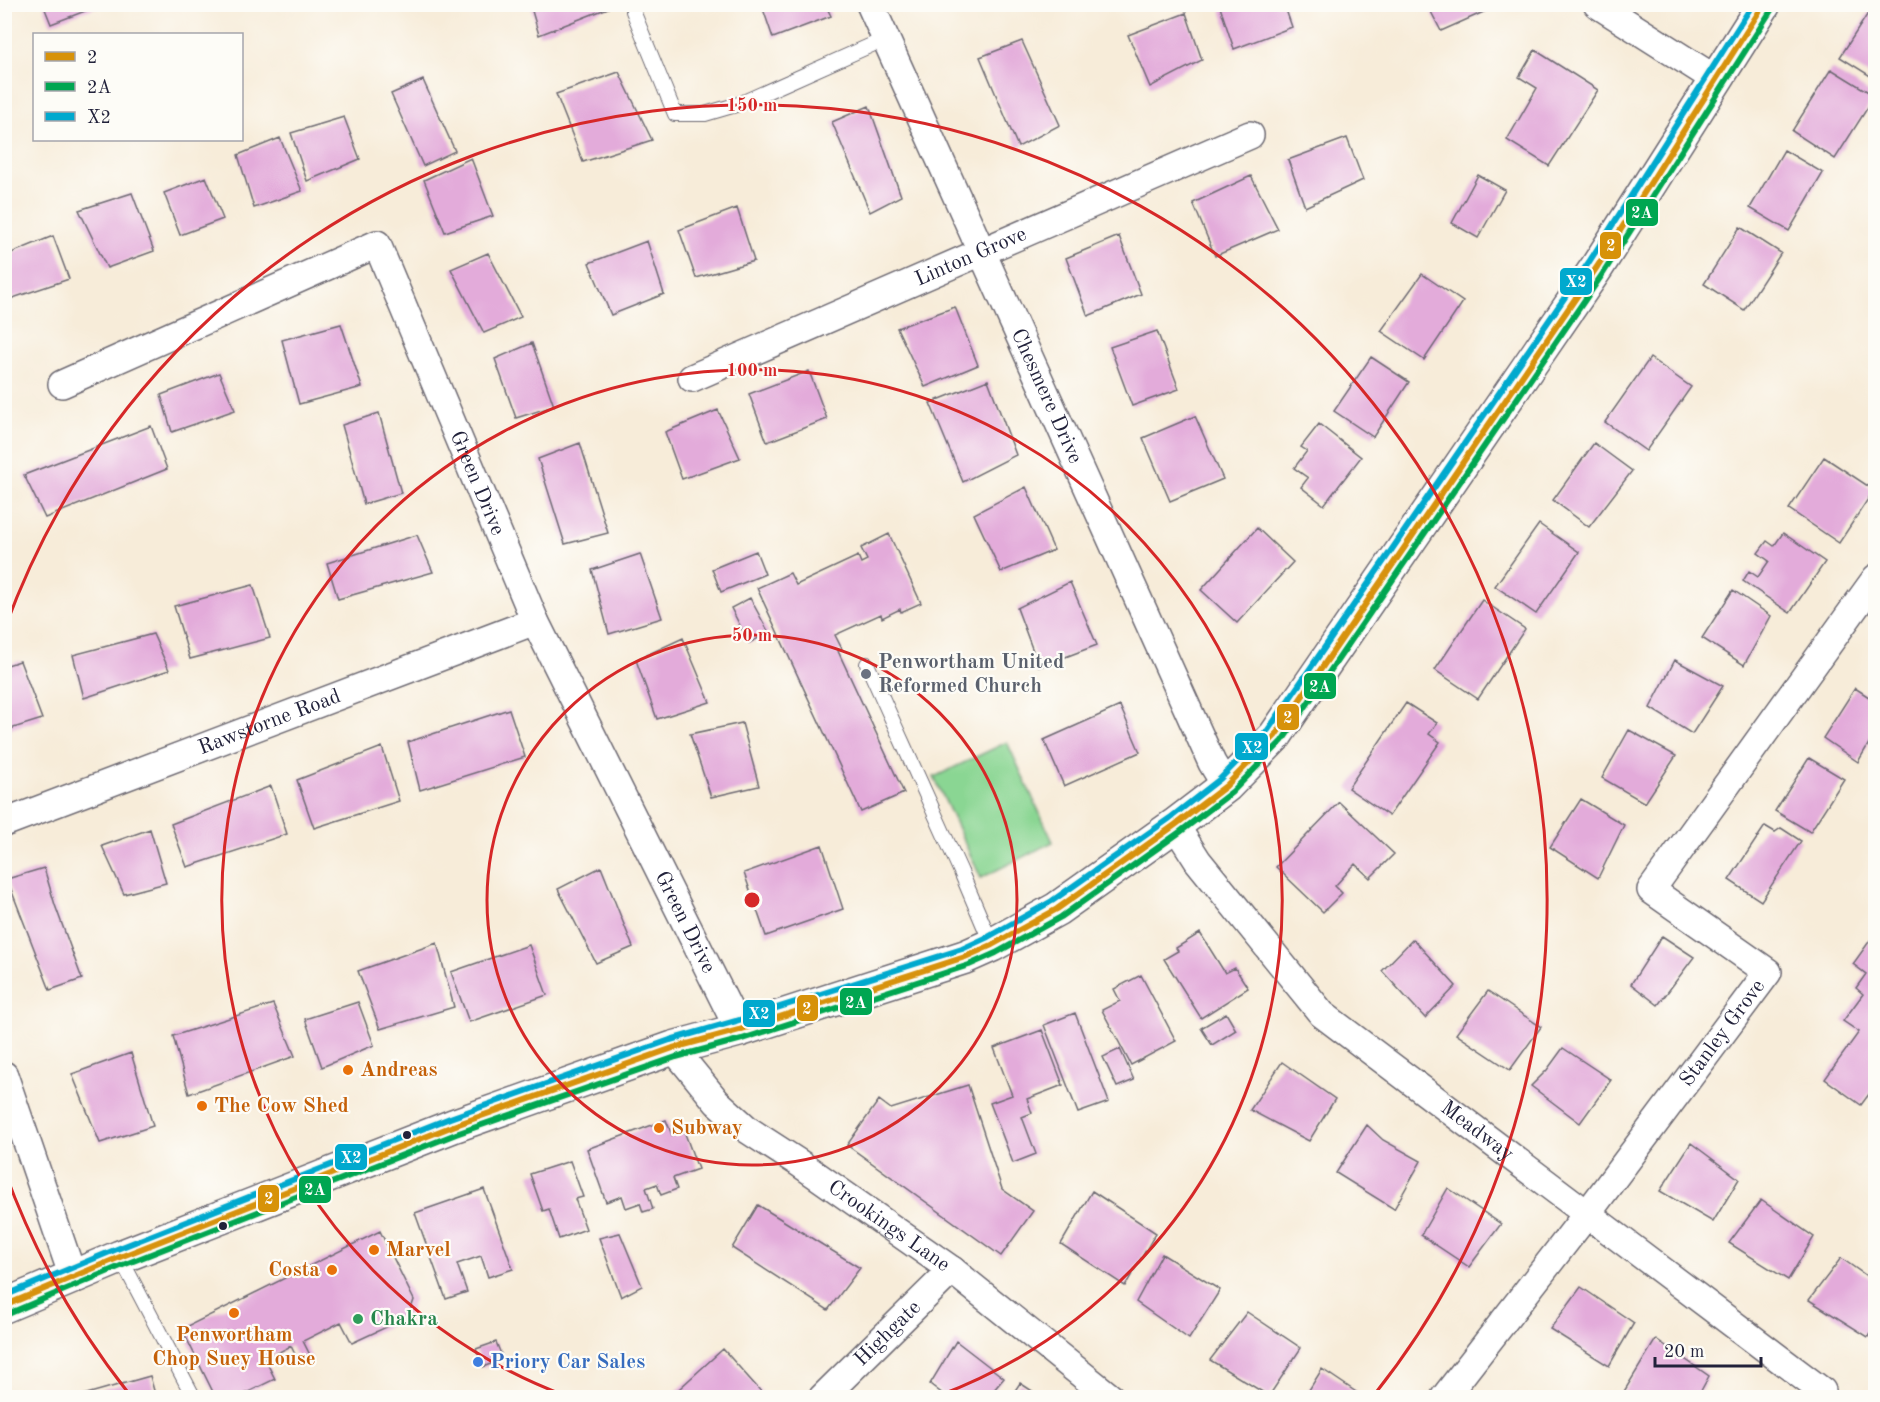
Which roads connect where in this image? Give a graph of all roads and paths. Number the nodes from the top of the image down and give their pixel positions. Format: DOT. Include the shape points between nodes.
graph roads {
  1 [pos="870,4"];
  2 [pos="1597,4"];
  3 [pos="1764,4"];
  4 [pos="633,11"];
  5 [pos="885,39"];
  6 [pos="1715,79"];
  7 [pos="1250,135"];
  8 [pos="981,252"];
  9 [pos="692,378"];
  10 [pos="62,384"];
  11 [pos="1875,578"];
  12 [pos="535,621"];
  13 [pos="867,664"];
  14 [pos="1226,786"];
  15 [pos="4,823"];
  16 [pos="1175,825"];
  17 [pos="992,945"];
  18 [pos="739,1030"];
  19 [pos="673,1048"];
  20 [pos="4,1076"];
  21 [pos="1587,1214"];
  22 [pos="120,1257"];
  23 [pos="952,1270"];
  24 [pos="73,1277"];
  25 [pos="4,1306"];
  26 [pos="1822,1391"];
  27 [pos="194,1398"];
  28 [pos="822,1398"];
  29 [pos="1111,1398"];
  30 [pos="1444,1398"];
  1 -- 5 [label="street, Chesmere Drive"];
  2 -- 6 [label="street"];
  3 -- 6 [label="street"];
  4 -- 5 [label="lane" via="675,114 705,114 739,104"];
  5 -- 8 [label="street, Chesmere Drive"];
  6 -- 14 [label="street" via="1597,267 1275,736"];
  7 -- 8 [label="street, Linton Grove"];
  8 -- 9 [label="street, Linton Grove"];
  8 -- 14 [label="street, Chesmere Drive" via="1212,763"];
  10 -- 12 [label="street, Green Drive" via="376,244"];
  11 -- 21 [label="street, Stanley Grove" via="1651,890 1768,972"];
  12 -- 15 [label="street, Rawstorne Road"];
  12 -- 18 [label="street, Green Drive"];
  13 -- 17 [label="lane"];
  14 -- 16 [label="street"];
  16 -- 17 [label="street" via="1057,909"];
  16 -- 21 [label="street, Meadway" via="1198,861 1322,1014"];
  17 -- 18 [label="street"];
  18 -- 19 [label="street"];
  19 -- 22 [label="street" via="453,1126"];
  19 -- 23 [label="street, Crookings Lane" via="717,1101 748,1130"];
  20 -- 24 [label="street"];
  21 -- 26 [label="street, Meadway"];
  21 -- 30 [label="street, Stanley Grove"];
  22 -- 24 [label="street"];
  22 -- 27 [label="lane"];
  23 -- 28 [label="street, Highgate"];
  23 -- 29 [label="street, Crookings Lane"];
  24 -- 25 [label="street"];
}
